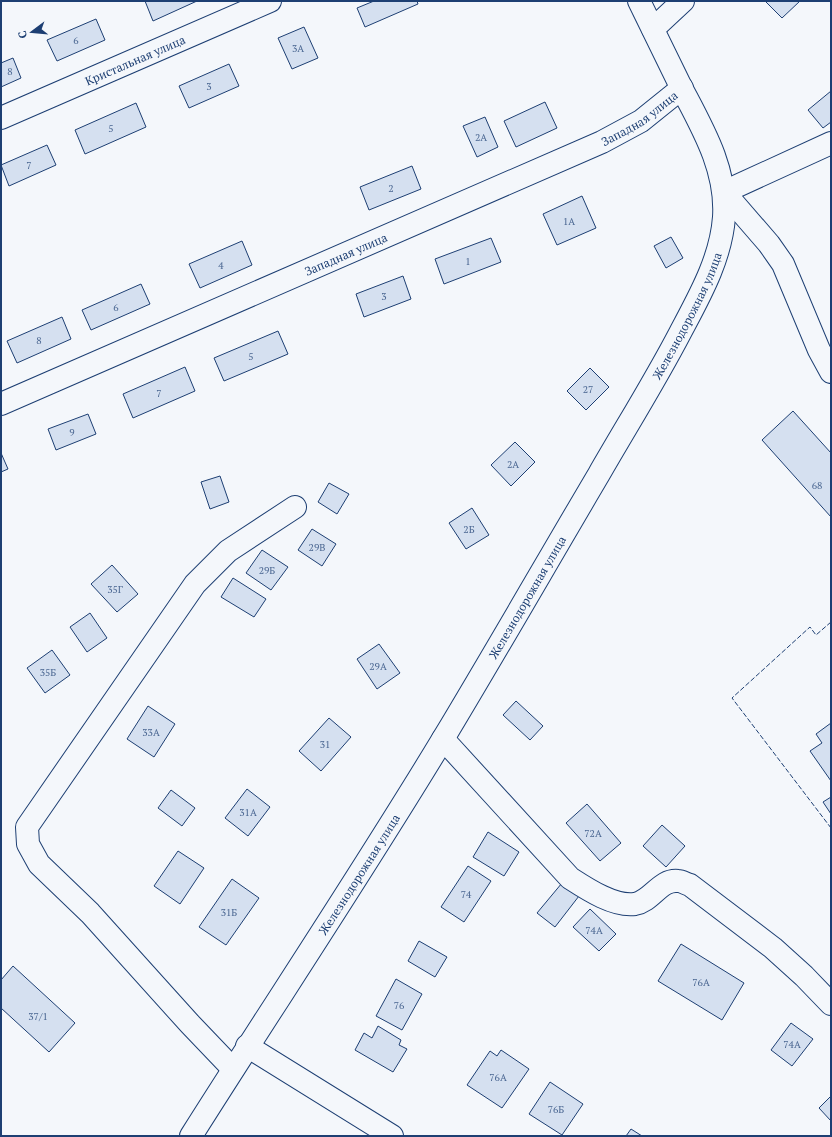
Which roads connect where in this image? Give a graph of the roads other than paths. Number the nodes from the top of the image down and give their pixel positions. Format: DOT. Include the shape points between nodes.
graph roads {
  1 [pos="270,1"];
  2 [pos="639,1"];
  3 [pos="683,1"];
  4 [pos="653,29"];
  5 [pos="682,88"];
  6 [pos="1,118"];
  7 [pos="831,143"];
  8 [pos="724,192"];
  9 [pos="831,372"];
  10 [pos="1,404"];
  11 [pos="295,507"];
  12 [pos="443,739"];
  13 [pos="831,1004"];
  14 [pos="247,1046"];
  15 [pos="233,1069"];
  16 [pos="191,1136"];
  17 [pos="392,1136"];
  1 -- 6 [label="street, Кристальная улица"];
  2 -- 4 [label="street, Железнодорожная улица"];
  3 -- 4 [label="street"];
  4 -- 5 [label="street, Железнодорожная улица"];
  5 -- 8 [label="street, Железнодорожная улица" via="713,152"];
  5 -- 10 [label="street, Западная улица" via="641,121 602,142"];
  7 -- 8 [label="street"];
  8 -- 9 [label="street" via="783,264 819,350"];
  8 -- 12 [label="street, Железнодорожная улица" via="724,219 719,247 712,270 698,299 668,356"];
  11 -- 15 [label="street" via="228,551 195,584 27,827 28,844 39,864 90,913"];
  12 -- 13 [label="street" via="570,878 586,889 621,903 636,904 666,883 678,881 690,885 773,948"];
  12 -- 14 [label="street, Железнодорожная улица" via="346,895"];
  14 -- 15 [label="street, Железнодорожная улица"];
  14 -- 17 [label="street"];
  15 -- 16 [label="street, Железнодорожная улица"];
}
